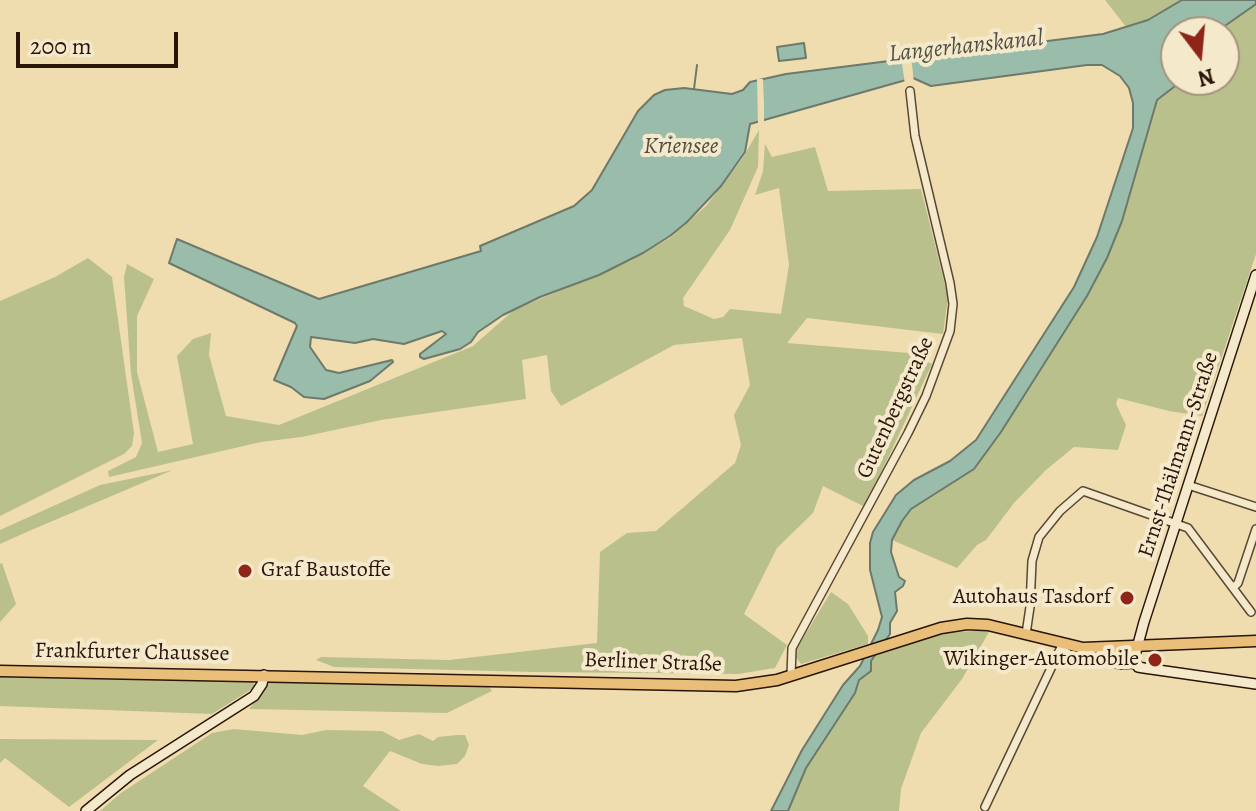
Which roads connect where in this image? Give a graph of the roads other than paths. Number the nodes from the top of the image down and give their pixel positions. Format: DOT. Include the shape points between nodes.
graph roads {
  1 [pos="910,91"];
  2 [pos="1256,275"];
  3 [pos="1188,485"];
  4 [pos="1256,507"];
  5 [pos="1176,522"];
  6 [pos="1256,529"];
  7 [pos="1233,588"];
  8 [pos="1251,612"];
  9 [pos="1026,634"];
  10 [pos="1256,641"];
  11 [pos="1062,646"];
  12 [pos="1136,646"];
  13 [pos="1135,664"];
  14 [pos="0,671"];
  15 [pos="264,675"];
  16 [pos="791,676"];
  17 [pos="1256,684"];
  18 [pos="985,807"];
  19 [pos="86,811"];
  1 -- 16 [label="street, Gutenbergstraße" via="915,136 950,283 950,331 908,433 792,648"];
  2 -- 3 [label="main road, Ernst-Thälmann-Straße"];
  3 -- 4 [label="street"];
  3 -- 5 [label="main road, Ernst-Thälmann-Straße"];
  5 -- 7 [label="street" via="1188,528"];
  5 -- 9 [label="street" via="1080,492 1036,544"];
  5 -- 12 [label="main road, Ernst-Thälmann-Straße"];
  6 -- 7 [label="street"];
  7 -- 8 [label="street"];
  9 -- 11 [label="main road, Berliner Straße"];
  9 -- 16 [label="main road, Berliner Straße" via="988,625 941,628"];
  10 -- 12 [label="main road, Berliner Straße"];
  11 -- 12 [label="main road, Berliner Straße"];
  11 -- 13 [label="street" via="1072,656"];
  11 -- 18 [label="street"];
  12 -- 13 [label="main road, Ernst-Thälmann-Straße"];
  13 -- 17 [label="main road"];
  14 -- 15 [label="main road, Frankfurter Chaussee"];
  15 -- 16 [label="main road, Berliner Straße" via="736,686"];
  15 -- 19 [label="main road" via="254,696 130,775"];
}
